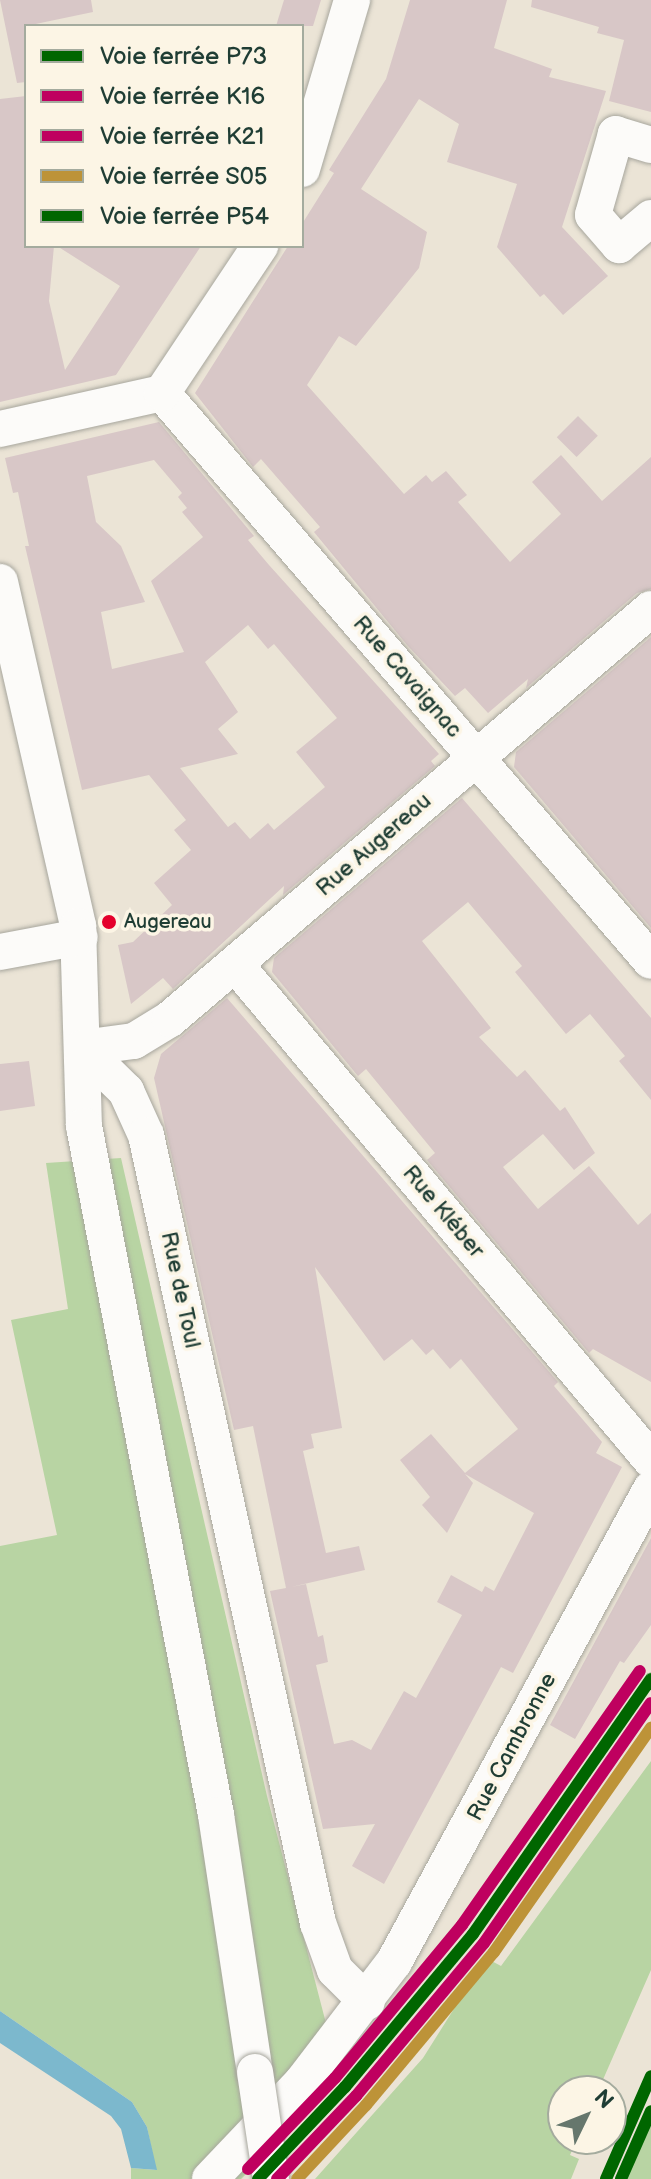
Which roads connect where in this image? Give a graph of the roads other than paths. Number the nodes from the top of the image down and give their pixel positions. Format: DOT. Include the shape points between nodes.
graph roads {
  1 [pos="352,0"];
  2 [pos="651,145"];
  3 [pos="304,162"];
  4 [pos="651,218"];
  5 [pos="259,248"];
  6 [pos="162,393"];
  7 [pos="0,429"];
  8 [pos="0,582"];
  9 [pos="651,609"];
  10 [pos="476,757"];
  11 [pos="80,937"];
  12 [pos="0,952"];
  13 [pos="651,961"];
  14 [pos="235,964"];
  15 [pos="82,1048"];
  16 [pos="651,1460"];
  17 [pos="651,1489"];
  18 [pos="367,2002"];
  19 [pos="210,2179"];
  20 [pos="271,2179"];
  1 -- 3 [label="street"];
  2 -- 4 [label="street" via="616,134 593,215 619,245"];
  5 -- 6 [label="street"];
  6 -- 7 [label="street"];
  6 -- 10 [label="street, Rue Cavaignac"];
  8 -- 11 [label="street"];
  9 -- 10 [label="street, Rue Augereau"];
  10 -- 13 [label="street, Rue Cavaignac"];
  10 -- 14 [label="street, Rue Augereau"];
  11 -- 12 [label="street"];
  11 -- 15 [label="street"];
  14 -- 15 [label="street, Rue Augereau" via="154,1031 134,1041"];
  14 -- 16 [label="street, Rue Kléber"];
  15 -- 18 [label="street, Rue de Toul" via="126,1091 146,1135 318,1923 335,1970"];
  15 -- 20 [label="street, bridge" via="84,1126 216,1815"];
  17 -- 18 [label="street, Rue Cambronne" via="417,1923"];
  18 -- 19 [label="street, Rue Cambronne" via="276,2112"];
}
